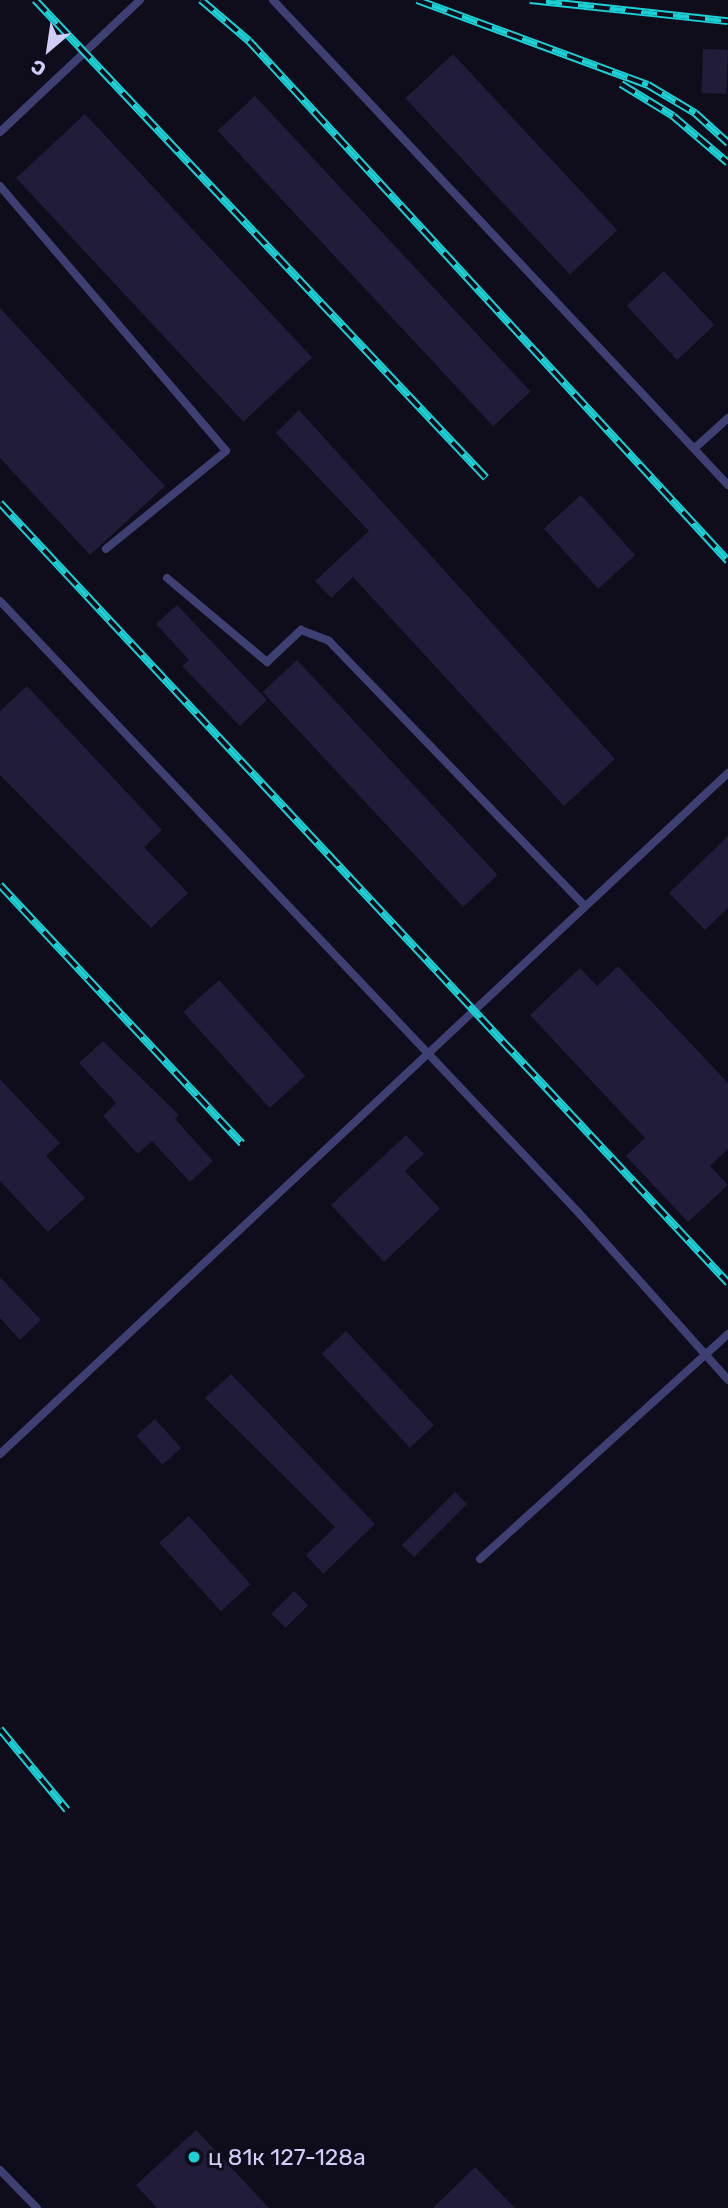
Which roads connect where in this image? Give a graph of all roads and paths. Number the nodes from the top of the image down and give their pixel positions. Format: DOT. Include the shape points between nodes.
graph roads {
  1 [pos="140,0"];
  2 [pos="273,0"];
  3 [pos="0,132"];
  4 [pos="0,186"];
  5 [pos="728,418"];
  6 [pos="695,449"];
  7 [pos="728,485"];
  8 [pos="106,549"];
  9 [pos="167,578"];
  10 [pos="0,601"];
  11 [pos="728,773"];
  12 [pos="585,906"];
  13 [pos="425,1056"];
  14 [pos="728,1334"];
  15 [pos="705,1356"];
  16 [pos="728,1380"];
  17 [pos="2,1448"];
  18 [pos="480,1559"];
  19 [pos="0,2170"];
  20 [pos="37,2208"];
  1 -- 3 [label="lane"];
  2 -- 6 [label="lane"];
  4 -- 8 [label="lane" via="226,451"];
  5 -- 6 [label="lane"];
  6 -- 7 [label="lane"];
  9 -- 12 [label="lane" via="267,662 301,630 329,641"];
  10 -- 13 [label="lane"];
  11 -- 12 [label="lane"];
  12 -- 13 [label="lane"];
  13 -- 15 [label="lane" via="578,1212"];
  13 -- 17 [label="lane"];
  14 -- 15 [label="lane"];
  15 -- 16 [label="lane"];
  15 -- 18 [label="lane"];
  19 -- 20 [label="lane"];
}
